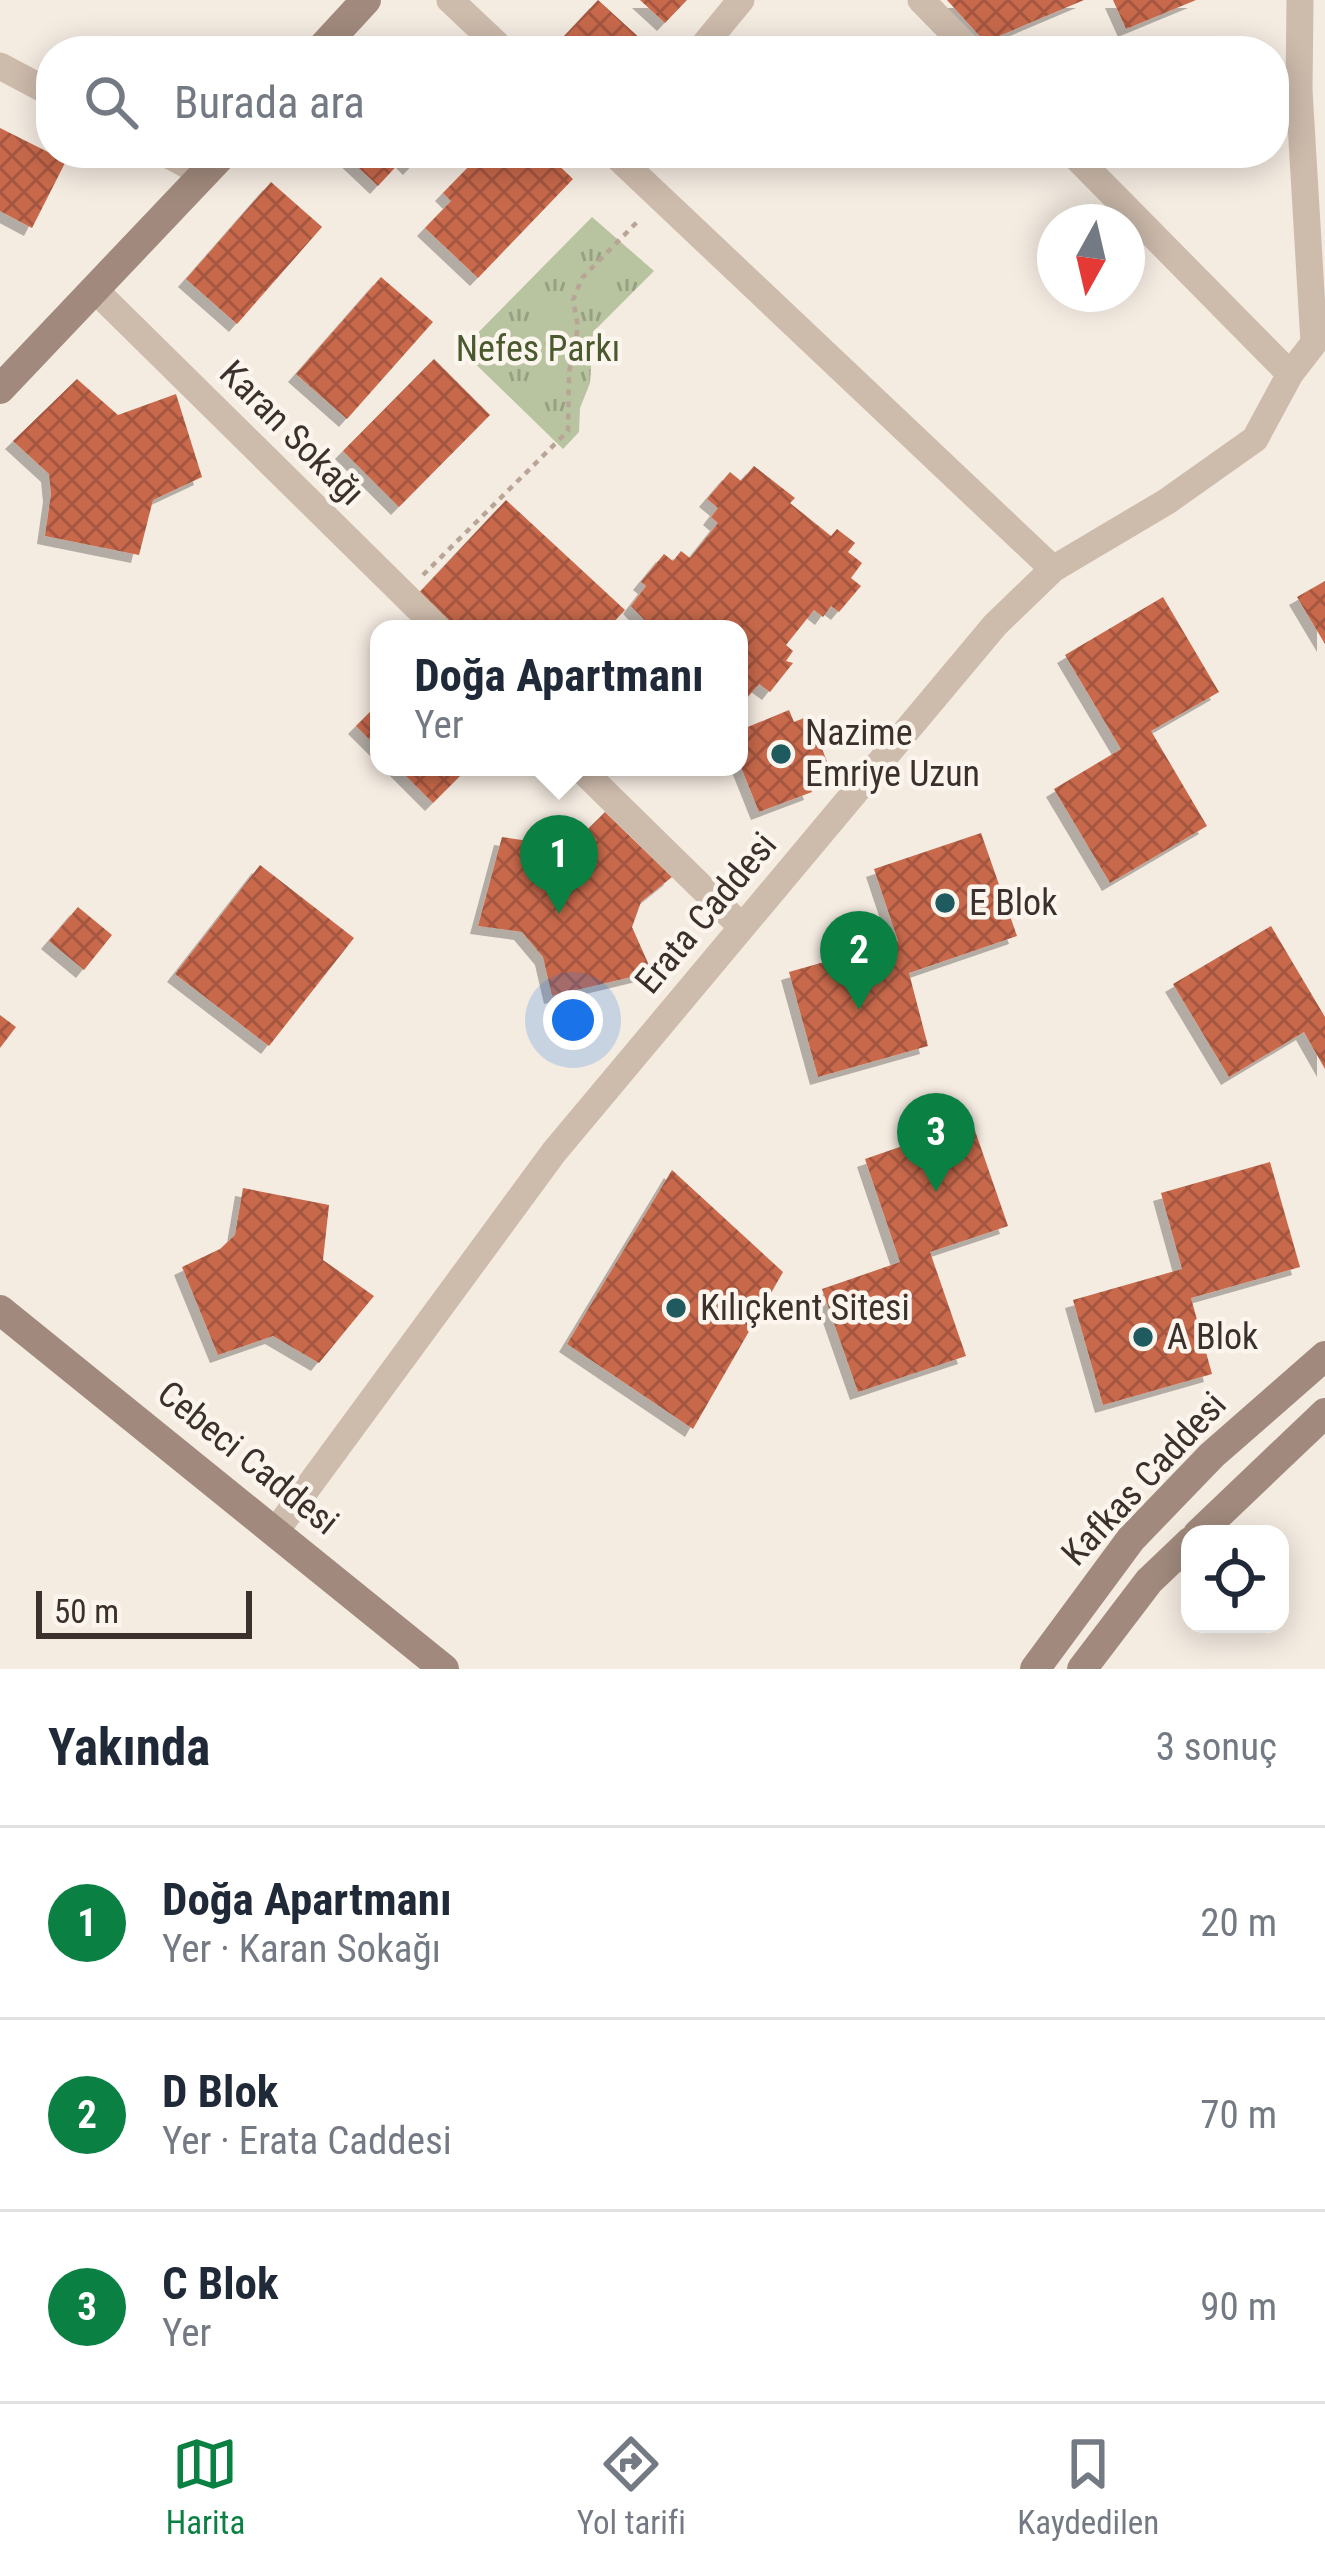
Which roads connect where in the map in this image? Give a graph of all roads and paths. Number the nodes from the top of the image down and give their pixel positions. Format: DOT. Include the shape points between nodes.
graph roads {
  1 [pos="366,0"];
  2 [pos="450,0"];
  3 [pos="741,0"];
  4 [pos="921,0"];
  5 [pos="1300,0"];
  6 [pos="333,36"];
  7 [pos="488,36"];
  8 [pos="711,36"];
  9 [pos="956,36"];
  10 [pos="0,66"];
  11 [pos="36,85"];
  12 [pos="210,168"];
  13 [pos="629,168"];
  14 [pos="1087,168"];
  15 [pos="662,199"];
  16 [pos="94,289"];
  17 [pos="1290,374"];
  18 [pos="0,389"];
  19 [pos="1053,569"];
  20 [pos="404,594"];
  21 [pos="430,620"];
  22 [pos="588,776"];
  23 [pos="742,927"];
  24 [pos="0,1310"];
  25 [pos="1325,1356"];
  26 [pos="1325,1413"];
  27 [pos="1207,1525"];
  28 [pos="275,1532"];
  29 [pos="1181,1551"];
  30 [pos="444,1669"];
  31 [pos="1035,1669"];
  32 [pos="1082,1669"];
  1 -- 6 [label="street"];
  2 -- 7 [label="street"];
  3 -- 8 [label="street"];
  4 -- 9 [label="street"];
  5 -- 17 [label="street, Erata Caddesi" via="1314,343"];
  10 -- 11 [label="street"];
  12 -- 16 [label="street"];
  13 -- 15 [label="street"];
  14 -- 17 [label="street"];
  15 -- 19 [label="street"];
  15 -- 20 [label="path" via="582,278 573,301 568,431"];
  16 -- 18 [label="street"];
  16 -- 20 [label="street, Karan Sokağı"];
  17 -- 19 [label="street, Erata Caddesi" via="1255,439"];
  19 -- 23 [label="street, Erata Caddesi" via="995,625"];
  20 -- 21 [label="street, Karan Sokağı"];
  22 -- 23 [label="street"];
  23 -- 28 [label="street, Erata Caddesi" via="554,1152"];
  24 -- 28 [label="street, Cebeci Caddesi"];
  25 -- 31 [label="street, Kafkas Caddesi" via="1131,1539"];
  26 -- 27 [label="street"];
  28 -- 30 [label="street, Cebeci Caddesi"];
  29 -- 32 [label="street, Kafkas Caddesi"];
}
